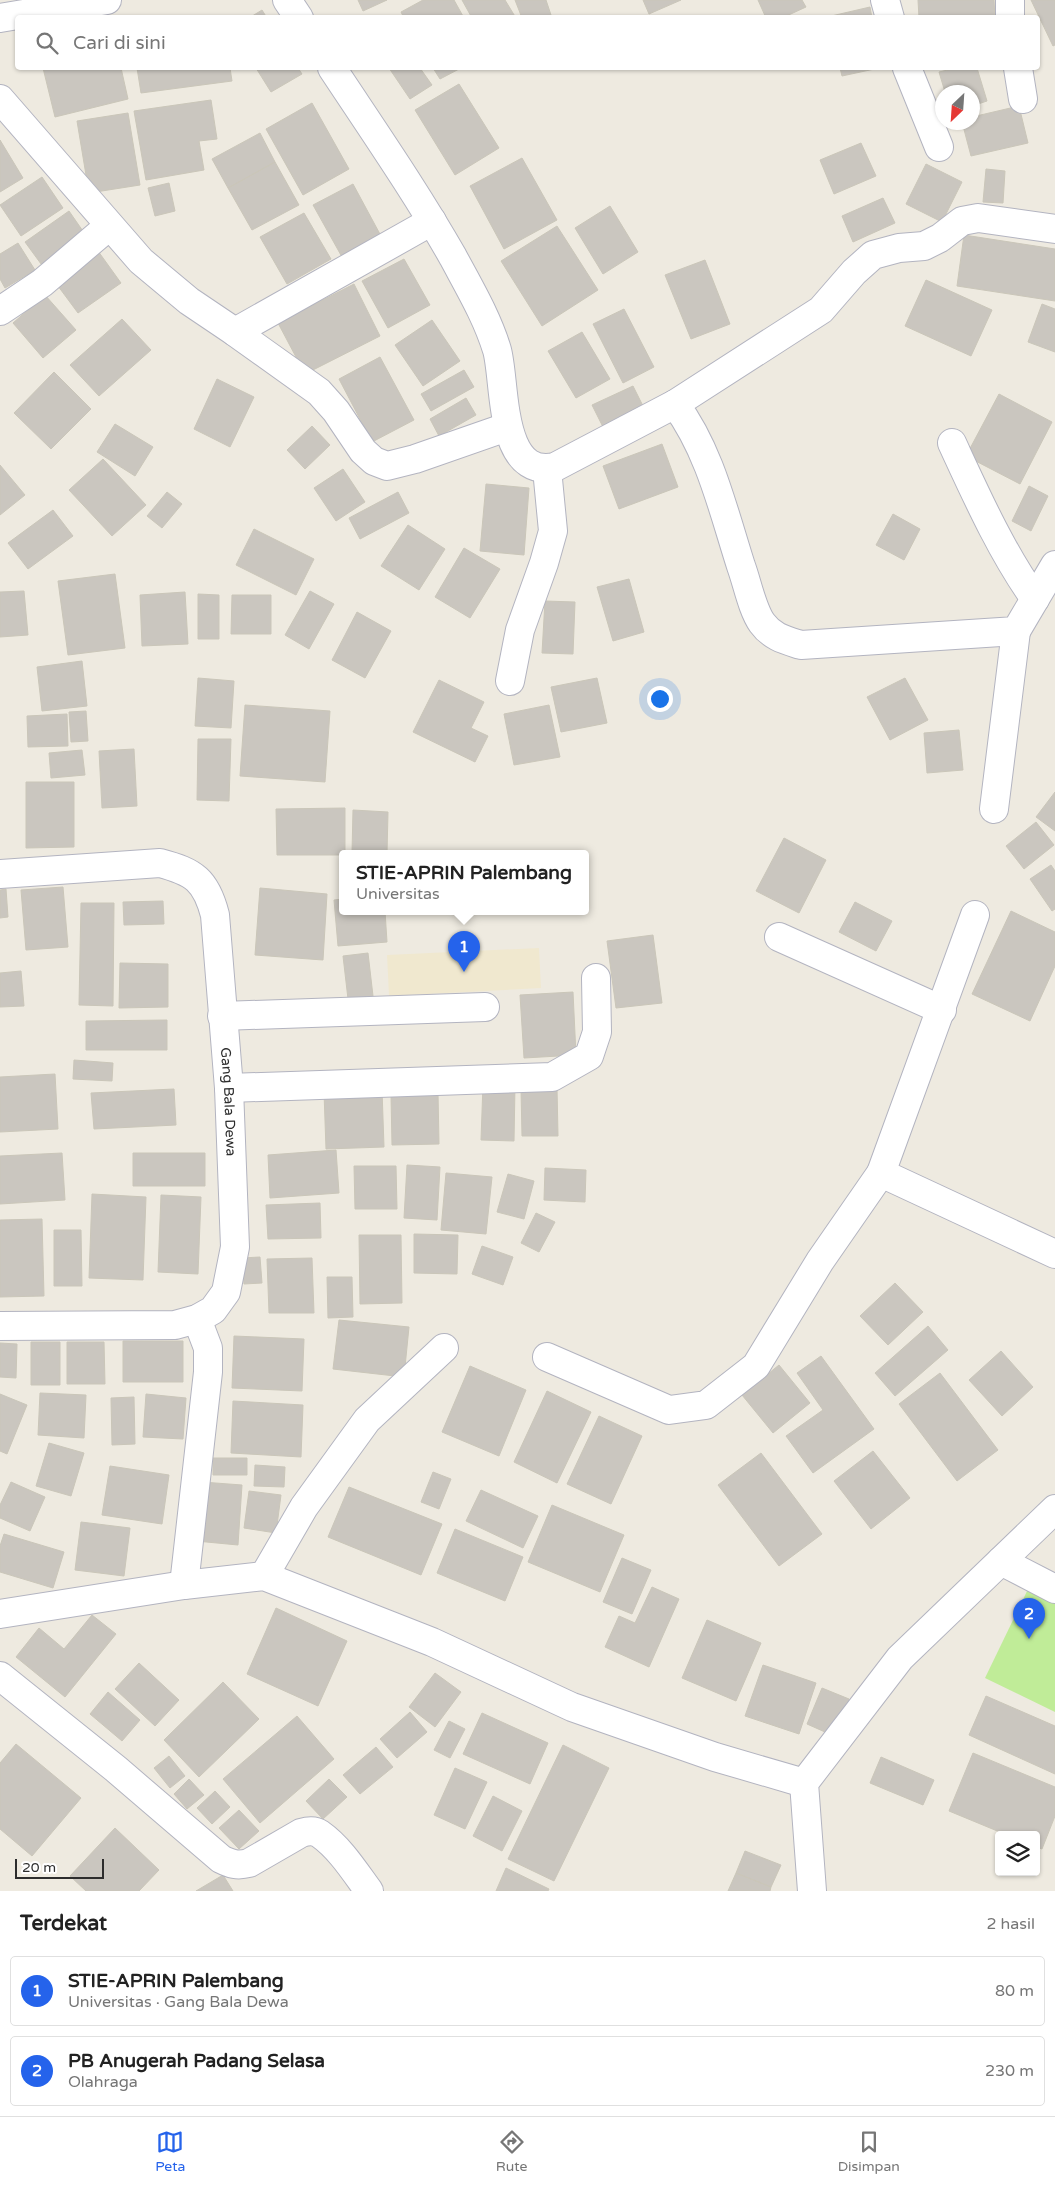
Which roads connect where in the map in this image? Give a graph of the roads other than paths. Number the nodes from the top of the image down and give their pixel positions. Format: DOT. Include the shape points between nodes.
graph roads {
  1 [pos="103,0"];
  2 [pos="288,0"];
  3 [pos="885,0"];
  4 [pos="1010,0"];
  5 [pos="15,15"];
  6 [pos="17,15"];
  7 [pos="297,15"];
  8 [pos="889,15"];
  9 [pos="1010,15"];
  10 [pos="0,18"];
  11 [pos="333,70"];
  12 [pos="908,70"];
  13 [pos="1018,70"];
  14 [pos="1023,99"];
  15 [pos="0,100"];
  16 [pos="939,147"];
  17 [pos="432,221"];
  18 [pos="109,226"];
  19 [pos="1055,229"];
  20 [pos="0,311"];
  21 [pos="235,332"];
  22 [pos="675,404"];
  23 [pos="507,427"];
  24 [pos="952,444"];
  25 [pos="547,469"];
  26 [pos="1055,565"];
  27 [pos="1035,599"];
  28 [pos="1016,631"];
  29 [pos="510,681"];
  30 [pos="994,809"];
  31 [pos="0,874"];
  32 [pos="975,915"];
  33 [pos="779,937"];
  34 [pos="596,978"];
  35 [pos="485,1007"];
  36 [pos="942,1010"];
  37 [pos="222,1016"];
  38 [pos="229,1088"];
  39 [pos="880,1173"];
  40 [pos="1055,1254"];
  41 [pos="196,1319"];
  42 [pos="0,1326"];
  43 [pos="444,1348"];
  44 [pos="547,1358"];
  45 [pos="1055,1509"];
  46 [pos="1001,1561"];
  47 [pos="264,1576"];
  48 [pos="184,1585"];
  49 [pos="1055,1589"];
  50 [pos="0,1614"];
  51 [pos="0,1676"];
  52 [pos="804,1783"];
  53 [pos="369,1891"];
  54 [pos="812,1891"];
  1 -- 6 [label="street"];
  2 -- 7 [label="street"];
  3 -- 8 [label="street"];
  4 -- 9 [label="street"];
  5 -- 10 [label="street"];
  11 -- 17 [label="street"];
  12 -- 16 [label="street"];
  13 -- 14 [label="street"];
  15 -- 18 [label="street"];
  17 -- 21 [label="street"];
  17 -- 23 [label="street" via="481,309 497,350"];
  18 -- 20 [label="street" via="42,283"];
  18 -- 21 [label="street" via="141,261 182,296"];
  19 -- 22 [label="street" via="978,218 962,221 924,246 873,255 821,310"];
  21 -- 23 [label="street" via="319,392 363,451 374,461 387,466"];
  22 -- 25 [label="street" via="555,468"];
  22 -- 28 [label="street" via="705,454 762,622 778,638 801,645"];
  23 -- 25 [label="street" via="518,452 536,467"];
  24 -- 27 [label="street" via="992,528"];
  25 -- 29 [label="street" via="553,530 520,630"];
  26 -- 27 [label="street"];
  27 -- 28 [label="street"];
  28 -- 30 [label="street"];
  31 -- 37 [label="street, Gang Bala Dewa" via="160,862 182,868 210,893 215,915"];
  32 -- 36 [label="street"];
  33 -- 36 [label="street"];
  34 -- 38 [label="street" via="597,1032 589,1056 552,1077"];
  35 -- 37 [label="street"];
  36 -- 39 [label="street"];
  37 -- 38 [label="street, Gang Bala Dewa"];
  38 -- 41 [label="street, Gang Bala Dewa" via="235,1247 226,1292 213,1310"];
  39 -- 40 [label="street"];
  39 -- 44 [label="street" via="820,1261 756,1366 706,1405 669,1410"];
  41 -- 42 [label="street, Gang Bala Dewa" via="175,1325"];
  41 -- 48 [label="street" via="208,1348 208,1372"];
  43 -- 47 [label="street" via="367,1420 304,1507"];
  45 -- 46 [label="street"];
  46 -- 49 [label="street"];
  46 -- 52 [label="street" via="900,1658"];
  47 -- 48 [label="street"];
  47 -- 52 [label="street" via="432,1642 572,1707 715,1757"];
  48 -- 50 [label="street"];
  51 -- 53 [label="street" via="221,1859 230,1864 248,1863 310,1831 320,1834 334,1847"];
  52 -- 54 [label="street"];
}
